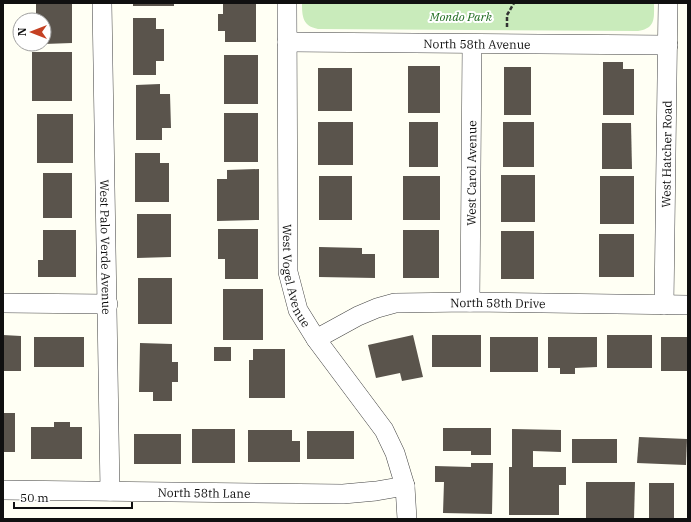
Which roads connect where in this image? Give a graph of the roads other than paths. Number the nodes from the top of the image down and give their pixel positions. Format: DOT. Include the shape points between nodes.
graph roads {
  1 [pos="102,3"];
  2 [pos="287,3"];
  3 [pos="668,3"];
  4 [pos="287,42"];
  5 [pos="472,44"];
  6 [pos="668,45"];
  7 [pos="470,302"];
  8 [pos="3,303"];
  9 [pos="108,304"];
  10 [pos="664,304"];
  11 [pos="688,305"];
  12 [pos="316,339"];
  13 [pos="405,486"];
  14 [pos="3,490"];
  15 [pos="110,490"];
  16 [pos="407,519"];
  1 -- 9 [label="street, West Palo Verde Avenue"];
  2 -- 4 [label="street, West Vogel Avenue"];
  3 -- 6 [label="street, West Hatcher Road"];
  4 -- 5 [label="street, North 58th Avenue"];
  4 -- 12 [label="street, West Vogel Avenue" via="288,272 298,310"];
  5 -- 6 [label="street, North 58th Avenue"];
  5 -- 7 [label="street, West Carol Avenue"];
  6 -- 10 [label="street, West Hatcher Road"];
  7 -- 10 [label="street, North 58th Drive"];
  7 -- 12 [label="street, North 58th Drive" via="395,303 358,316"];
  8 -- 9 [label="street"];
  9 -- 15 [label="street, West Palo Verde Avenue"];
  10 -- 11 [label="street, North 58th Drive"];
  12 -- 13 [label="street, West Vogel Avenue" via="384,430 395,453"];
  13 -- 15 [label="street, North 58th Lane" via="343,494"];
  13 -- 16 [label="street, West Vogel Avenue"];
  14 -- 15 [label="street, North 58th Lane"];
}
